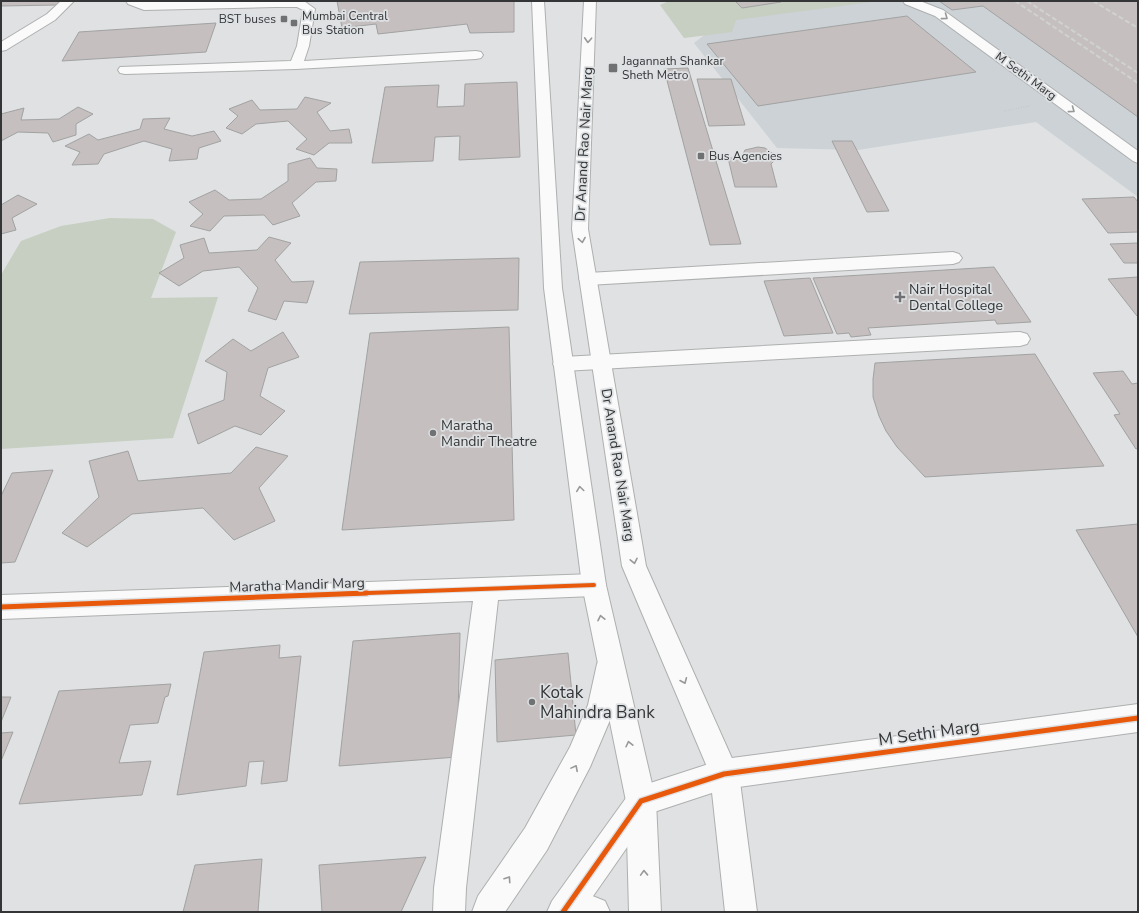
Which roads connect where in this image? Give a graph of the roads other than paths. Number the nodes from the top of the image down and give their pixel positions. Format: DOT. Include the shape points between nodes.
graph roads {
  1 [pos="68,1"];
  2 [pos="132,1"];
  3 [pos="538,1"];
  4 [pos="590,1"];
  5 [pos="909,1"];
  6 [pos="1,47"];
  7 [pos="476,55"];
  8 [pos="296,65"];
  9 [pos="125,70"];
  10 [pos="1138,158"];
  11 [pos="953,258"];
  12 [pos="588,279"];
  13 [pos="1020,339"];
  14 [pos="601,361"];
  15 [pos="563,364"];
  16 [pos="594,585"];
  17 [pos="487,589"];
  18 [pos="1,607"];
  19 [pos="610,662"];
  20 [pos="1138,718"];
  21 [pos="724,774"];
  22 [pos="642,802"];
  23 [pos="576,909"];
  24 [pos="449,912"];
  25 [pos="488,912"];
  26 [pos="645,912"];
  27 [pos="740,912"];
  1 -- 6 [label="main road" via="50,17"];
  2 -- 8 [label="main road" via="144,6 300,4 308,9 303,46"];
  3 -- 15 [label="main road" via="553,288"];
  4 -- 12 [label="main road, Dr Anand Rao Nair Marg, one-way" via="580,228"];
  5 -- 10 [label="main road, M Sethi Marg, one-way" via="939,13"];
  7 -- 8 [label="main road"];
  8 -- 9 [label="main road"];
  11 -- 12 [label="main road"];
  12 -- 14 [label="main road, Dr Anand Rao Nair Marg"];
  13 -- 14 [label="main road"];
  14 -- 15 [label="main road"];
  14 -- 21 [label="main road, Dr Anand Rao Nair Marg, one-way" via="634,566"];
  16 -- 15 [label="main road, one-way"];
  16 -- 17 [label="main road, Maratha Mandir Marg"];
  19 -- 16 [label="main road, one-way"];
  17 -- 18 [label="main road, Maratha Mandir Marg"];
  17 -- 24 [label="main road"];
  22 -- 19 [label="main road, one-way"];
  25 -- 19 [label="main road, one-way" via="536,839 580,757 602,706"];
  20 -- 21 [label="main road, M Sethi Marg"];
  21 -- 22 [label="main road, M Sethi Marg"];
  21 -- 27 [label="main road, Dr Anand Rao Nair Marg"];
  22 -- 23 [label="main road"];
  26 -- 22 [label="main road, one-way"];
}
